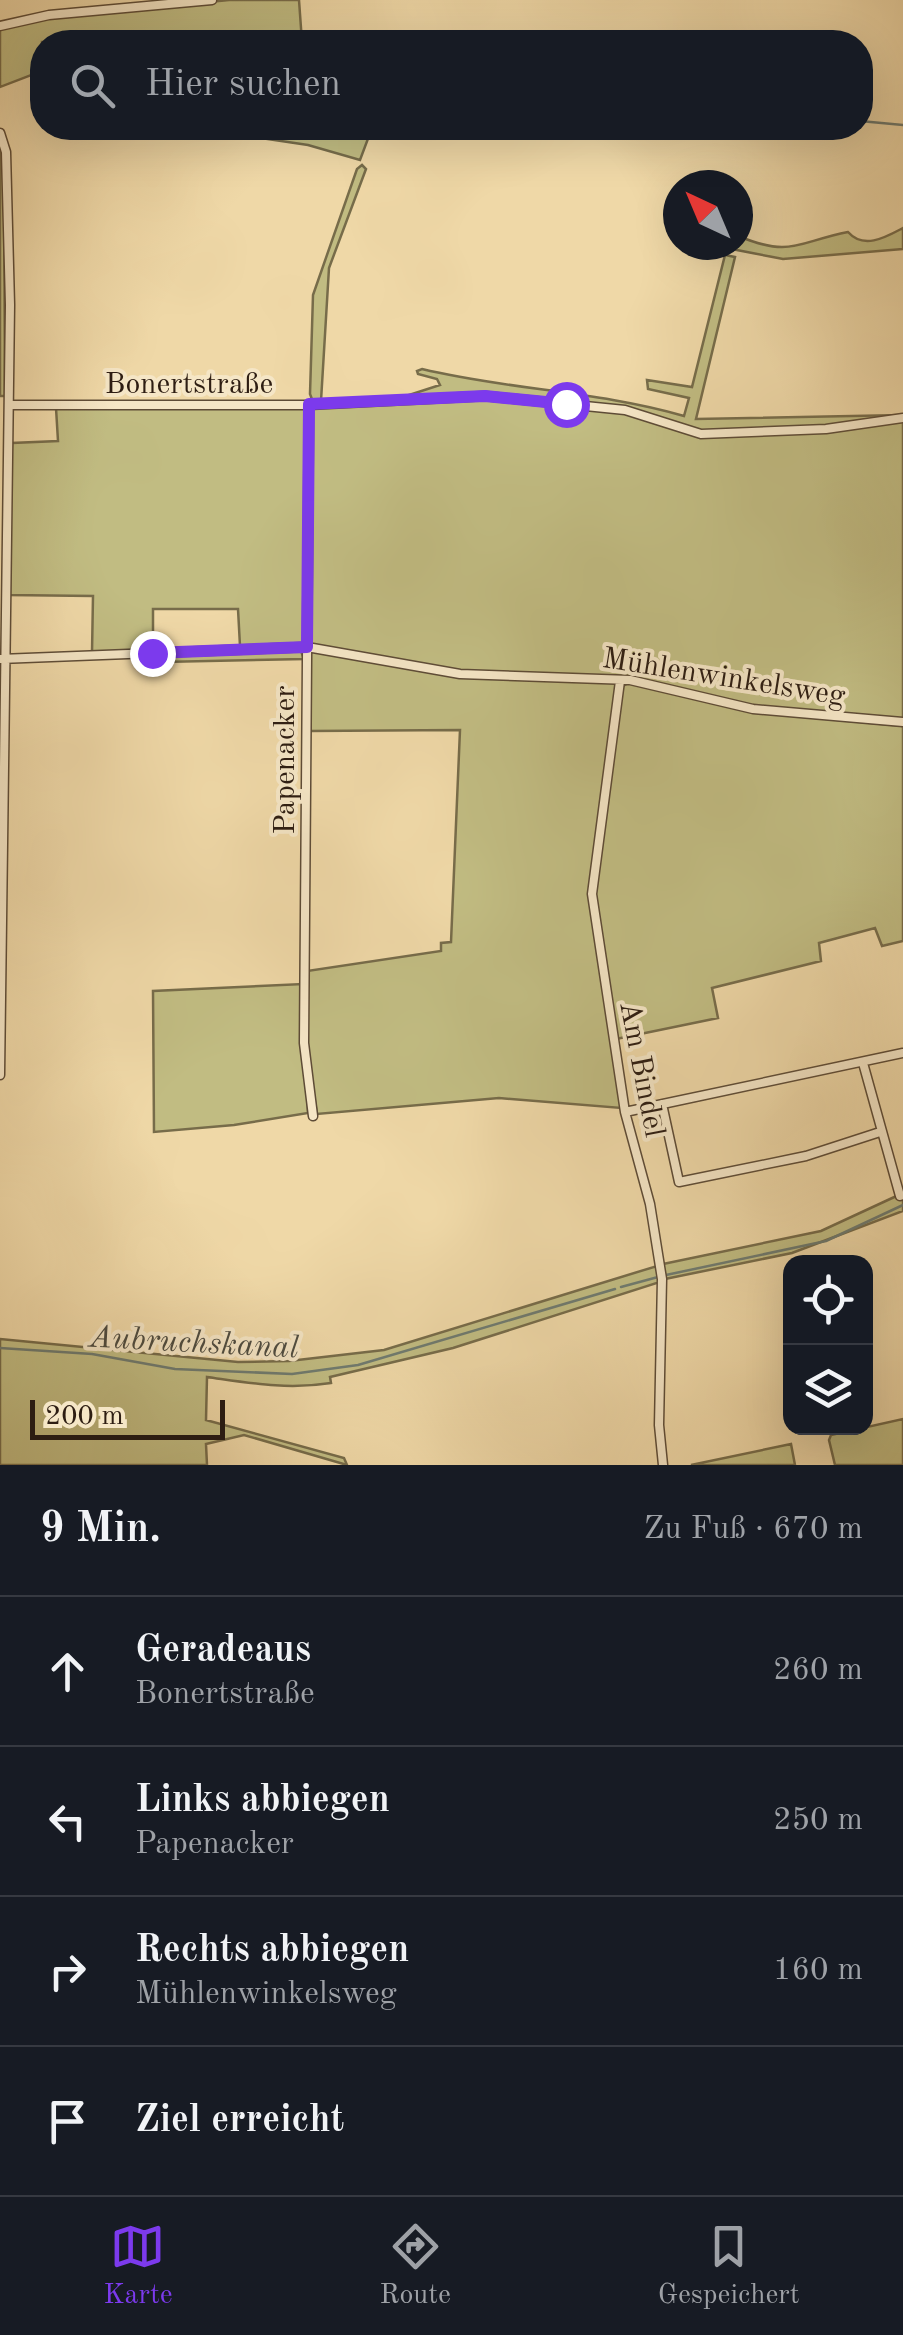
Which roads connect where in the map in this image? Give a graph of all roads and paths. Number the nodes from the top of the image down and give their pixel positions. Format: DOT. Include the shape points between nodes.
graph roads {
  1 [pos="212,0"];
  2 [pos="0,26"];
  3 [pos="0,133"];
  4 [pos="309,404"];
  5 [pos="9,405"];
  6 [pos="903,418"];
  7 [pos="307,647"];
  8 [pos="2,659"];
  9 [pos="620,680"];
  10 [pos="903,722"];
  11 [pos="903,1054"];
  12 [pos="863,1063"];
  13 [pos="0,1075"];
  14 [pos="662,1104"];
  15 [pos="625,1112"];
  16 [pos="312,1116"];
  17 [pos="880,1132"];
  18 [pos="900,1196"];
  19 [pos="663,1465"];
  1 -- 2 [label="street"];
  3 -- 5 [label="street" via="6,152"];
  4 -- 5 [label="street, Bonertstraße"];
  4 -- 6 [label="street, Bonertstraße" via="485,396 625,410 701,434"];
  4 -- 7 [label="street, Papenacker"];
  5 -- 8 [label="street"];
  7 -- 8 [label="street, Mühlenwinkelsweg"];
  7 -- 9 [label="street, Mühlenwinkelsweg" via="460,674"];
  7 -- 16 [label="street, Papenacker" via="304,1043"];
  8 -- 13 [label="street"];
  9 -- 10 [label="street, Mühlenwinkelsweg" via="753,709"];
  9 -- 15 [label="street, Am Bindel" via="592,894"];
  11 -- 12 [label="street"];
  12 -- 14 [label="street"];
  12 -- 17 [label="street"];
  14 -- 15 [label="street"];
  14 -- 17 [label="street" via="679,1182 806,1156"];
  15 -- 19 [label="street, Am Bindel" via="662,1280"];
  17 -- 18 [label="street"];
}
